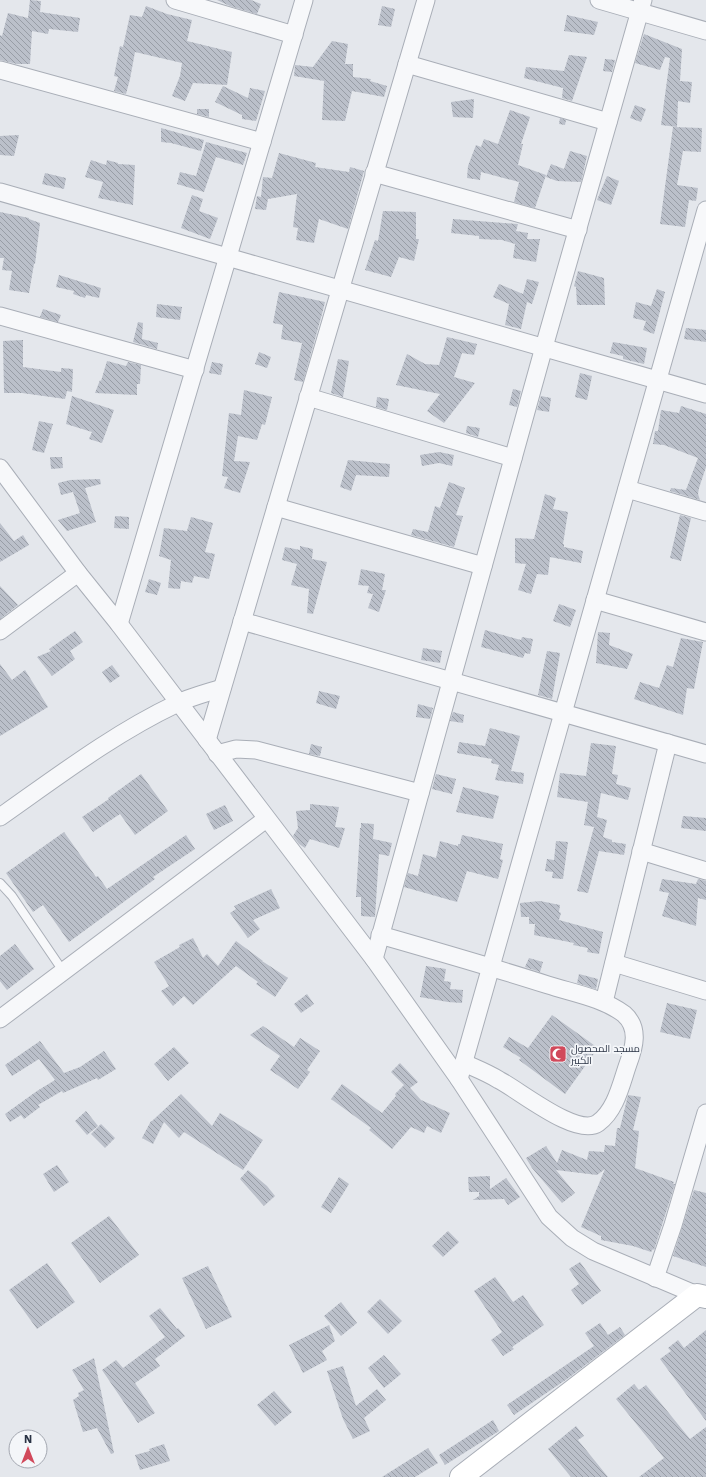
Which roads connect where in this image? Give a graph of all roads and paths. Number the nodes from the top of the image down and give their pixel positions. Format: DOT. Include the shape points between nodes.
graph roads {
  1 [pos="175,0"];
  2 [pos="304,0"];
  3 [pos="426,0"];
  4 [pos="599,0"];
  5 [pos="642,6"];
  6 [pos="706,31"];
  7 [pos="294,35"];
  8 [pos="407,64"];
  9 [pos="0,70"];
  10 [pos="608,122"];
  11 [pos="262,142"];
  12 [pos="374,173"];
  13 [pos="0,192"];
  14 [pos="706,210"];
  15 [pos="578,230"];
  16 [pos="228,257"];
  17 [pos="340,289"];
  18 [pos="0,316"];
  19 [pos="544,347"];
  20 [pos="195,370"];
  21 [pos="658,380"];
  22 [pos="706,394"];
  23 [pos="308,397"];
  24 [pos="513,458"];
  25 [pos="0,468"];
  26 [pos="5,487"];
  27 [pos="627,489"];
  28 [pos="276,506"];
  29 [pos="706,512"];
  30 [pos="483,566"];
  31 [pos="78,573"];
  32 [pos="595,600"];
  33 [pos="242,621"];
  34 [pos="119,624"];
  35 [pos="0,631"];
  36 [pos="706,632"];
  37 [pos="451,680"];
  38 [pos="222,688"];
  39 [pos="178,703"];
  40 [pos="563,712"];
  41 [pos="207,740"];
  42 [pos="668,743"];
  43 [pos="217,754"];
  44 [pos="706,754"];
  45 [pos="420,793"];
  46 [pos="0,817"];
  47 [pos="266,819"];
  48 [pos="641,851"];
  49 [pos="706,871"];
  50 [pos="0,883"];
  51 [pos="380,935"];
  52 [pos="374,958"];
  53 [pos="614,963"];
  54 [pos="491,967"];
  55 [pos="63,972"];
  56 [pos="706,991"];
  57 [pos="604,1002"];
  58 [pos="0,1019"];
  59 [pos="461,1071"];
  60 [pos="706,1113"];
  61 [pos="655,1278"];
  62 [pos="702,1296"];
  63 [pos="461,1477"];
  1 -- 7 [label="street"];
  2 -- 7 [label="street"];
  3 -- 8 [label="street"];
  4 -- 5 [label="street"];
  5 -- 6 [label="street"];
  5 -- 10 [label="street"];
  7 -- 11 [label="street"];
  8 -- 10 [label="street"];
  8 -- 12 [label="street"];
  9 -- 11 [label="street"];
  10 -- 15 [label="street"];
  11 -- 16 [label="street"];
  12 -- 15 [label="street"];
  12 -- 17 [label="street"];
  13 -- 16 [label="street"];
  14 -- 21 [label="street"];
  15 -- 19 [label="street"];
  16 -- 17 [label="street"];
  16 -- 20 [label="street"];
  17 -- 19 [label="street"];
  17 -- 23 [label="street"];
  18 -- 20 [label="street"];
  19 -- 21 [label="street"];
  19 -- 24 [label="street"];
  20 -- 34 [label="street"];
  21 -- 22 [label="street"];
  21 -- 27 [label="street"];
  23 -- 24 [label="street"];
  23 -- 28 [label="street"];
  24 -- 30 [label="street"];
  25 -- 26 [label="street"];
  26 -- 31 [label="street"];
  27 -- 29 [label="street"];
  27 -- 32 [label="street"];
  28 -- 30 [label="street"];
  28 -- 33 [label="street"];
  30 -- 37 [label="street"];
  31 -- 34 [label="street"];
  31 -- 35 [label="street"];
  32 -- 36 [label="street"];
  32 -- 40 [label="street"];
  33 -- 37 [label="street"];
  33 -- 38 [label="street"];
  34 -- 39 [label="street"];
  37 -- 40 [label="street"];
  37 -- 45 [label="street"];
  38 -- 39 [label="street"];
  38 -- 41 [label="street"];
  39 -- 41 [label="street"];
  39 -- 46 [label="street" via="101,746"];
  40 -- 42 [label="street"];
  40 -- 54 [label="street"];
  41 -- 43 [label="street"];
  42 -- 44 [label="street"];
  42 -- 48 [label="street"];
  43 -- 45 [label="street" via="236,749 256,750"];
  43 -- 47 [label="street"];
  45 -- 51 [label="street"];
  47 -- 52 [label="street"];
  47 -- 55 [label="street"];
  48 -- 49 [label="street"];
  48 -- 53 [label="street"];
  50 -- 55 [label="lane" via="12,896"];
  51 -- 52 [label="street"];
  51 -- 54 [label="street"];
  52 -- 59 [label="street"];
  53 -- 56 [label="street"];
  53 -- 57 [label="street"];
  54 -- 57 [label="street"];
  54 -- 59 [label="street"];
  55 -- 58 [label="street"];
  57 -- 59 [label="street" via="625,1015 633,1026 635,1038 615,1100 597,1124 577,1125 543,1108 498,1079"];
  59 -- 61 [label="street" via="548,1217 572,1238 593,1251"];
  60 -- 61 [label="street"];
  61 -- 62 [label="street"];
  62 -- 63 [label="main road"];
}
